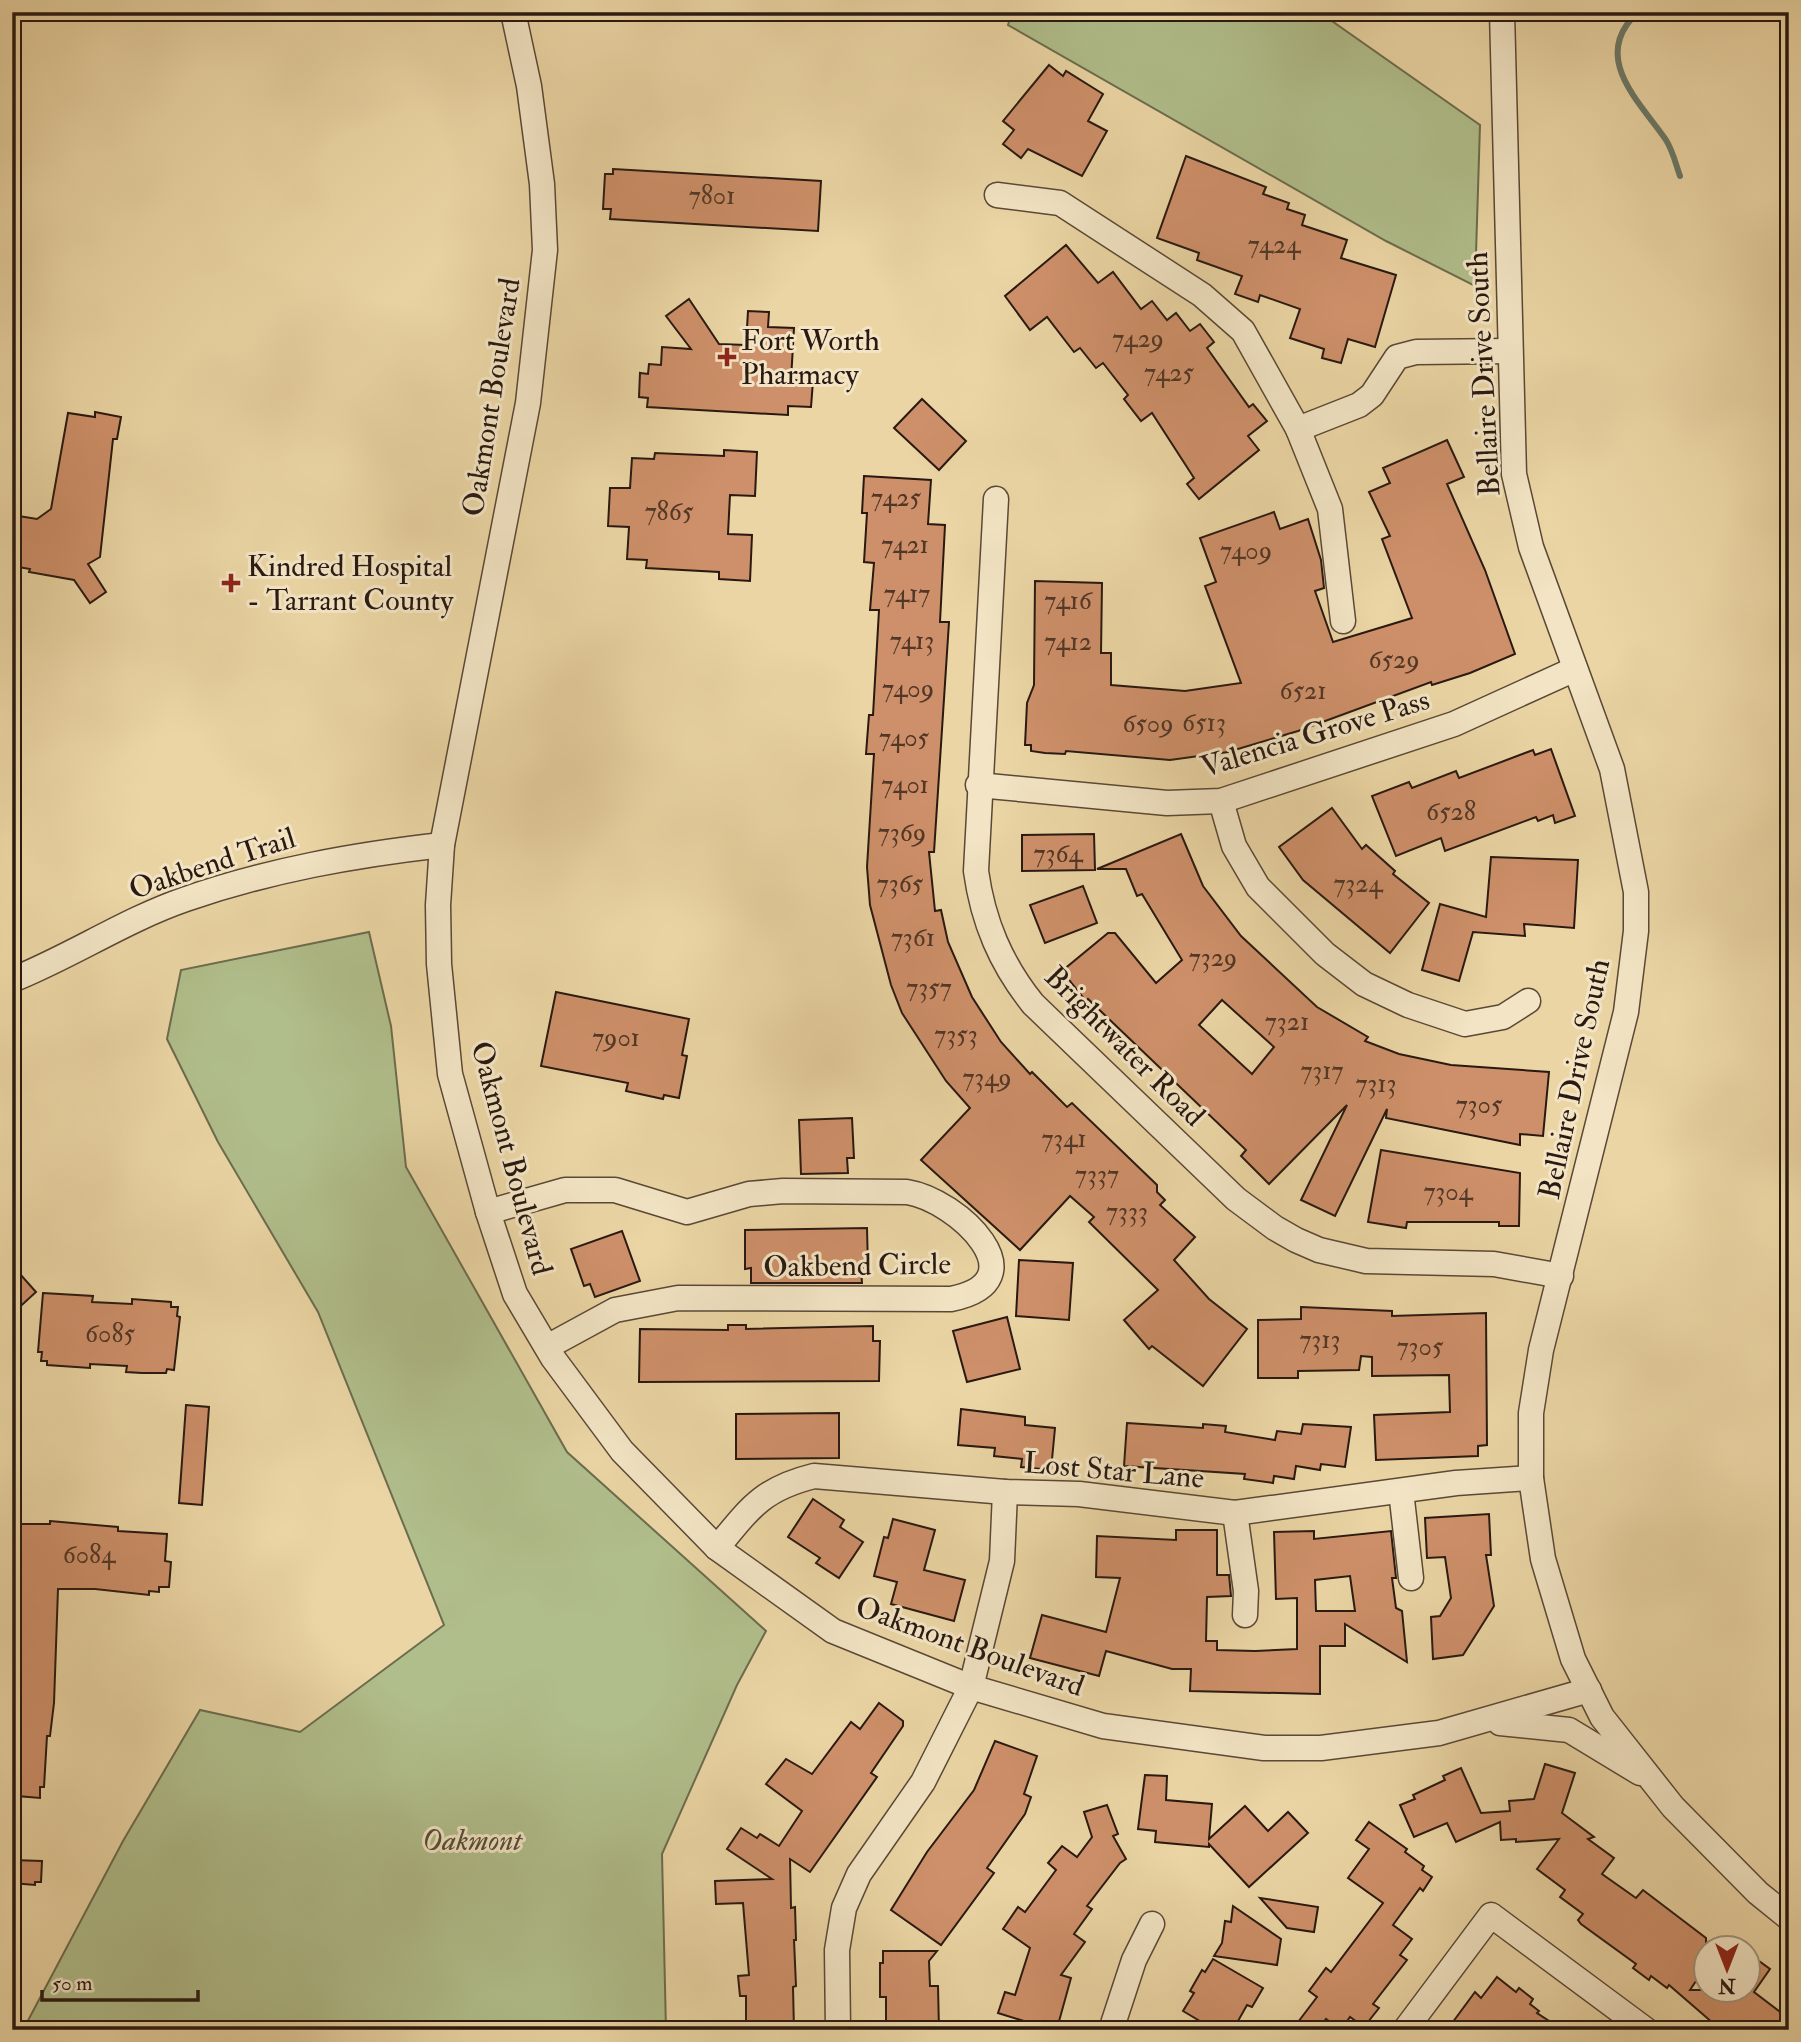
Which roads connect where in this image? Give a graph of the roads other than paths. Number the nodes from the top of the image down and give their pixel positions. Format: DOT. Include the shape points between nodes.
graph roads {
  1 [pos="513,12"];
  2 [pos="1502,12"];
  3 [pos="997,195"];
  4 [pos="1509,351"];
  5 [pos="1298,429"];
  6 [pos="996,499"];
  7 [pos="1343,621"];
  8 [pos="1576,669"];
  9 [pos="978,785"];
  10 [pos="1221,801"];
  11 [pos="442,845"];
  12 [pos="12,980"];
  13 [pos="1528,1001"];
  14 [pos="488,1212"];
  15 [pos="1561,1276"];
  16 [pos="547,1347"];
  17 [pos="1531,1478"];
  18 [pos="1401,1491"];
  19 [pos="1005,1492"];
  20 [pos="1235,1513"];
  21 [pos="717,1548"];
  22 [pos="1411,1577"];
  23 [pos="1245,1615"];
  24 [pos="971,1687"];
  25 [pos="1589,1690"];
  26 [pos="1489,1722"];
  27 [pos="1652,1780"];
  28 [pos="1789,1918"];
  29 [pos="1152,1924"];
  30 [pos="838,2030"];
  31 [pos="1111,2030"];
  32 [pos="1405,2030"];
  33 [pos="1646,2030"];
  1 -- 11 [label="street, Oakmont Boulevard" via="542,184 543,278 528,403"];
  2 -- 4 [label="street, Bellaire Drive South"];
  3 -- 5 [label="street" via="1060,203 1202,295 1243,331"];
  4 -- 5 [label="street" via="1416,352 1397,357 1372,395 1359,405"];
  4 -- 8 [label="street, Bellaire Drive South" via="1514,474 1531,547"];
  5 -- 7 [label="street" via="1330,509"];
  6 -- 9 [label="street, Brightwater Road"];
  8 -- 10 [label="street, Valencia Grove Pass" via="1454,724"];
  8 -- 15 [label="street, Bellaire Drive South" via="1621,804 1636,891 1636,931 1626,1012"];
  9 -- 10 [label="street, Valencia Grove Pass" via="1167,803"];
  9 -- 15 [label="street, Brightwater Road" via="975,846 980,895 994,942 1018,985 1254,1214 1319,1250 1366,1261 1494,1264"];
  10 -- 13 [label="street" via="1234,846 1258,887 1325,954 1364,984 1465,1024 1503,1017"];
  11 -- 12 [label="street, Oakbend Trail" via="280,870 185,899"];
  11 -- 14 [label="street, Oakmont Boulevard" via="438,905 450,1074"];
  14 -- 16 [label="street, Oakmont Boulevard" via="515,1294"];
  14 -- 16 [label="street, Oakbend Circle" via="565,1190 615,1190 687,1212 749,1194 907,1192 949,1208 981,1238 991,1265 982,1289 961,1297 678,1298 615,1310"];
  15 -- 17 [label="street, Bellaire Drive South" via="1541,1350 1531,1413"];
  16 -- 21 [label="street, Oakmont Boulevard" via="622,1451"];
  17 -- 18 [label="street, Lost Star Lane"];
  17 -- 25 [label="street, Bellaire Drive South" via="1555,1606"];
  18 -- 20 [label="street, Lost Star Lane"];
  18 -- 22 [label="street"];
  19 -- 20 [label="street, Lost Star Lane" via="1079,1493"];
  19 -- 21 [label="street, Lost Star Lane" via="814,1476 784,1484 757,1500"];
  19 -- 24 [label="street" via="1002,1561"];
  20 -- 23 [label="street"];
  21 -- 24 [label="street, Oakmont Boulevard" via="833,1631"];
  24 -- 26 [label="street, Oakmont Boulevard" via="1103,1726 1264,1748 1321,1748"];
  24 -- 30 [label="street" via="923,1782 859,1874 844,1908 838,1950"];
  25 -- 26 [label="street, Oakmont Boulevard"];
  25 -- 27 [label="street, Bellaire Drive South" via="1602,1717"];
  26 -- 27 [label="street" via="1569,1730"];
  27 -- 28 [label="street, Bellaire Drive South" via="1758,1893"];
  29 -- 31 [label="street" via="1134,1960"];
  32 -- 33 [label="street" via="1491,1915"];
}
